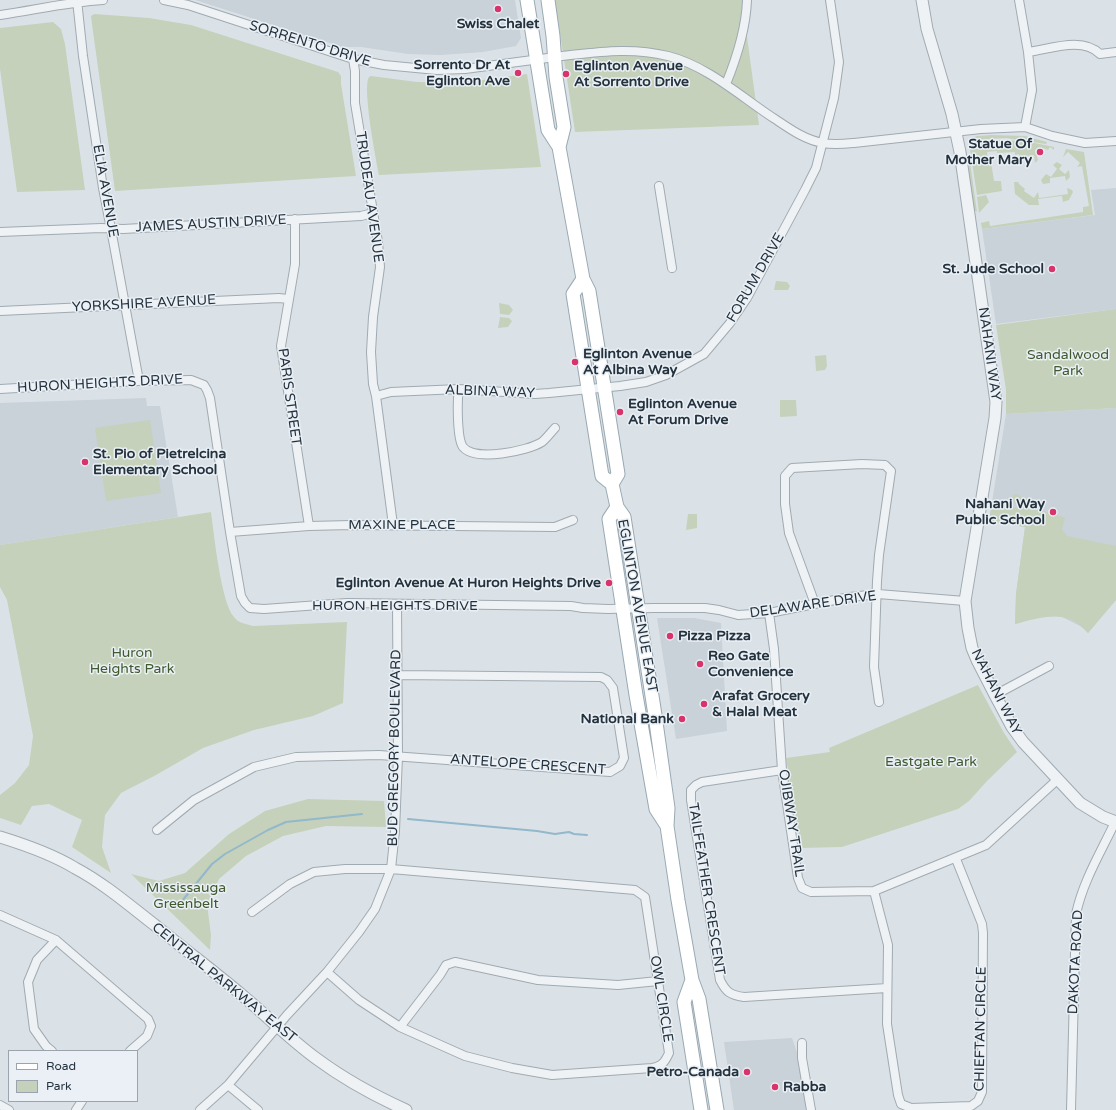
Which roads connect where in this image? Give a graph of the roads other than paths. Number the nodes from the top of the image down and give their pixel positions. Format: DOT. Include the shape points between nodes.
graph roads {
  1 [pos="103,0"];
  2 [pos="164,0"];
  3 [pos="527,0"];
  4 [pos="548,0"];
  5 [pos="746,0"];
  6 [pos="830,0"];
  7 [pos="922,0"];
  8 [pos="1019,0"];
  9 [pos="78,1"];
  10 [pos="0,15"];
  11 [pos="1028,52"];
  12 [pos="1116,52"];
  13 [pos="558,56"];
  14 [pos="353,59"];
  15 [pos="536,59"];
  16 [pos="726,84"];
  17 [pos="1025,128"];
  18 [pos="955,132"];
  19 [pos="1116,142"];
  20 [pos="822,143"];
  21 [pos="559,147"];
  22 [pos="659,186"];
  23 [pos="373,213"];
  24 [pos="295,220"];
  25 [pos="112,229"];
  26 [pos="0,232"];
  27 [pos="672,268"];
  28 [pos="582,279"];
  29 [pos="288,299"];
  30 [pos="125,305"];
  31 [pos="0,311"];
  32 [pos="139,381"];
  33 [pos="604,388"];
  34 [pos="0,389"];
  35 [pos="588,389"];
  36 [pos="459,390"];
  37 [pos="376,396"];
  38 [pos="555,428"];
  39 [pos="612,484"];
  40 [pos="617,506"];
  41 [pos="573,520"];
  42 [pos="393,525"];
  43 [pos="309,526"];
  44 [pos="230,532"];
  45 [pos="878,594"];
  46 [pos="965,602"];
  47 [pos="815,604"];
  48 [pos="397,605"];
  49 [pos="623,608"];
  50 [pos="639,608"];
  51 [pos="769,613"];
  52 [pos="1049,666"];
  53 [pos="397,675"];
  54 [pos="995,695"];
  55 [pos="879,702"];
  56 [pos="398,756"];
  57 [pos="782,770"];
  58 [pos="1057,780"];
  59 [pos="1116,822"];
  60 [pos="667,826"];
  61 [pos="157,830"];
  62 [pos="0,837"];
  63 [pos="956,858"];
  64 [pos="391,869"];
  65 [pos="874,891"];
  66 [pos="252,912"];
  67 [pos="0,915"];
  68 [pos="56,940"];
  69 [pos="327,972"];
  70 [pos="692,980"];
  71 [pos="658,981"];
  72 [pos="887,988"];
  73 [pos="277,1027"];
  74 [pos="400,1027"];
  75 [pos="802,1043"];
  76 [pos="51,1050"];
  77 [pos="131,1050"];
  78 [pos="228,1085"];
  79 [pos="0,1105"];
  80 [pos="9,1110"];
  81 [pos="200,1110"];
  82 [pos="258,1110"];
  83 [pos="406,1110"];
  84 [pos="701,1110"];
  85 [pos="717,1110"];
  86 [pos="811,1110"];
  87 [pos="1071,1110"];
  1 -- 9 [label="street"];
  2 -- 14 [label="street, SORRENTO DRIVE" via="188,5"];
  3 -- 15 [label="main road, EGLINTON AVENUE EAST"];
  4 -- 13 [label="main road, EGLINTON AVENUE EAST"];
  5 -- 16 [label="street" via="743,33"];
  6 -- 20 [label="street, FORUM DRIVE" via="839,62 834,98"];
  7 -- 18 [label="street, NAHANI WAY" via="927,29"];
  8 -- 11 [label="street"];
  9 -- 10 [label="street"];
  9 -- 25 [label="street, ELIA AVENUE" via="83,56 103,188"];
  11 -- 12 [label="street" via="1073,44 1085,45 1100,54"];
  11 -- 17 [label="street" via="1032,90"];
  13 -- 15 [label="street, SORRENTO DRIVE"];
  13 -- 16 [label="street, SORRENTO DRIVE" via="634,50 669,56 696,67"];
  13 -- 21 [label="main road, EGLINTON AVENUE EAST" via="556,76 564,127"];
  14 -- 15 [label="street, SORRENTO DRIVE" via="397,67 437,70"];
  14 -- 23 [label="street, TRUDEAU AVENUE" via="355,103"];
  15 -- 21 [label="main road, EGLINTON AVENUE EAST" via="548,130"];
  16 -- 20 [label="street, SORRENTO DRIVE" via="796,133"];
  17 -- 18 [label="street, SORRENTO DRIVE"];
  17 -- 19 [label="street, SORRENTO DRIVE" via="1085,143"];
  18 -- 20 [label="street, SORRENTO DRIVE" via="854,143"];
  18 -- 46 [label="street, NAHANI WAY" via="996,402"];
  20 -- 33 [label="street, FORUM DRIVE" via="816,168 747,298 704,354 660,378"];
  21 -- 28 [label="main road, EGLINTON AVENUE EAST"];
  22 -- 27 [label="street"];
  23 -- 24 [label="street, JAMES AUSTIN DRIVE"];
  23 -- 37 [label="street, TRUDEAU AVENUE" via="380,267 371,352"];
  24 -- 25 [label="street, JAMES AUSTIN DRIVE"];
  24 -- 29 [label="street, PARIS STREET" via="295,264"];
  25 -- 26 [label="street, JAMES AUSTIN DRIVE"];
  25 -- 30 [label="street, ELIA AVENUE"];
  28 -- 33 [label="main road, EGLINTON AVENUE EAST" via="589,291"];
  28 -- 35 [label="main road, EGLINTON AVENUE EAST" via="573,294"];
  29 -- 30 [label="street, YORKSHIRE AVENUE"];
  29 -- 43 [label="street, PARIS STREET" via="281,346"];
  30 -- 31 [label="street, YORKSHIRE AVENUE"];
  30 -- 32 [label="street, ELIA AVENUE"];
  32 -- 34 [label="street, HURON HEIGHTS DRIVE"];
  32 -- 44 [label="street, HURON HEIGHTS DRIVE" via="191,380 204,385 210,398"];
  33 -- 35 [label="street, ALBINA WAY"];
  33 -- 39 [label="main road, EGLINTON AVENUE EAST" via="618,474"];
  35 -- 36 [label="street, ALBINA WAY" via="535,394"];
  35 -- 39 [label="main road, EGLINTON AVENUE EAST" via="602,476"];
  36 -- 37 [label="street, ALBINA WAY" via="391,392"];
  36 -- 38 [label="street" via="460,441 467,451 472,453 501,454 519,451 542,442"];
  37 -- 42 [label="street, TRUDEAU AVENUE"];
  39 -- 40 [label="main road, EGLINTON AVENUE EAST"];
  40 -- 49 [label="main road, EGLINTON AVENUE EAST" via="609,519"];
  40 -- 50 [label="main road, EGLINTON AVENUE EAST" via="624,517"];
  41 -- 42 [label="street, MAXINE PLACE" via="556,527"];
  42 -- 43 [label="street, MAXINE PLACE"];
  43 -- 44 [label="street, MAXINE PLACE"];
  44 -- 48 [label="street, HURON HEIGHTS DRIVE" via="242,596 244,603 250,608 264,610 347,604"];
  45 -- 46 [label="street, DELAWARE DRIVE"];
  45 -- 47 [label="street, DELAWARE DRIVE"];
  45 -- 47 [label="street" via="879,555 891,471 885,465 877,464 792,468 785,476 789,533"];
  45 -- 55 [label="street" via="874,667"];
  46 -- 54 [label="street, NAHANI WAY" via="972,648"];
  47 -- 51 [label="street, DELAWARE DRIVE"];
  48 -- 49 [label="street, HURON HEIGHTS DRIVE"];
  48 -- 53 [label="street, BUD GREGORY BOULEVARD"];
  49 -- 50 [label="street, HURON HEIGHTS DRIVE"];
  49 -- 60 [label="main road, EGLINTON AVENUE EAST" via="656,809"];
  50 -- 51 [label="street, DELAWARE DRIVE" via="705,608 738,615"];
  50 -- 60 [label="main road, EGLINTON AVENUE EAST" via="668,808"];
  51 -- 57 [label="street, OJIBWAY TRAIL"];
  52 -- 54 [label="street"];
  53 -- 56 [label="street, BUD GREGORY BOULEVARD"];
  53 -- 56 [label="street, ANTELOPE CRESCENT" via="601,677 608,680 613,688 624,758 620,766 610,772"];
  54 -- 58 [label="street, NAHANI WAY" via="1022,742"];
  56 -- 61 [label="street" via="296,758 254,767 194,800"];
  56 -- 64 [label="street, BUD GREGORY BOULEVARD"];
  57 -- 65 [label="street, OJIBWAY TRAIL" via="798,878 802,888 811,892"];
  57 -- 72 [label="street, TAILFEATHER CRESCENT" via="702,782 691,790 720,980 724,989 733,995 744,997"];
  58 -- 59 [label="street, NAHANI WAY" via="1080,803"];
  58 -- 63 [label="street, OJIBWAY TRAIL" via="986,845"];
  59 -- 87 [label="street, DAKOTA ROAD" via="1086,882 1076,914"];
  60 -- 70 [label="main road, EGLINTON AVENUE EAST"];
  62 -- 73 [label="street, CENTRAL PARKWAY EAST" via="52,856 107,888 244,996"];
  63 -- 65 [label="street, OJIBWAY TRAIL"];
  63 -- 72 [label="street, CHIEFTAN CIRCLE" via="982,924 983,933 982,1092 974,1104 967,1107 911,1108 901,1104 887,1024"];
  64 -- 66 [label="street, OWL CIRCLE" via="314,872 290,884"];
  64 -- 69 [label="street, BUD GREGORY BOULEVARD" via="375,909"];
  64 -- 71 [label="street, OWL CIRCLE" via="635,890 644,897"];
  65 -- 72 [label="street, CHIEFTAN CIRCLE" via="888,945"];
  67 -- 68 [label="street"];
  68 -- 76 [label="street" via="37,960 28,982 34,1029"];
  68 -- 77 [label="street" via="148,1020 151,1026 147,1036"];
  69 -- 73 [label="street, BUD GREGORY BOULEVARD"];
  69 -- 74 [label="street, OWL CIRCLE" via="359,1000"];
  70 -- 84 [label="main road, EGLINTON AVENUE EAST" via="684,1002"];
  70 -- 85 [label="main road, EGLINTON AVENUE EAST" via="699,999"];
  71 -- 74 [label="street" via="618,985 538,980 455,962 446,965"];
  71 -- 74 [label="street, OWL CIRCLE" via="670,1053 665,1062 652,1068 552,1075 465,1056"];
  73 -- 78 [label="street, BUD GREGORY BOULEVARD"];
  73 -- 83 [label="street, CENTRAL PARKWAY EAST" via="330,1068"];
  75 -- 86 [label="street"];
  78 -- 81 [label="street, BUD GREGORY BOULEVARD"];
  78 -- 82 [label="street"];
  79 -- 80 [label="street"];
}
